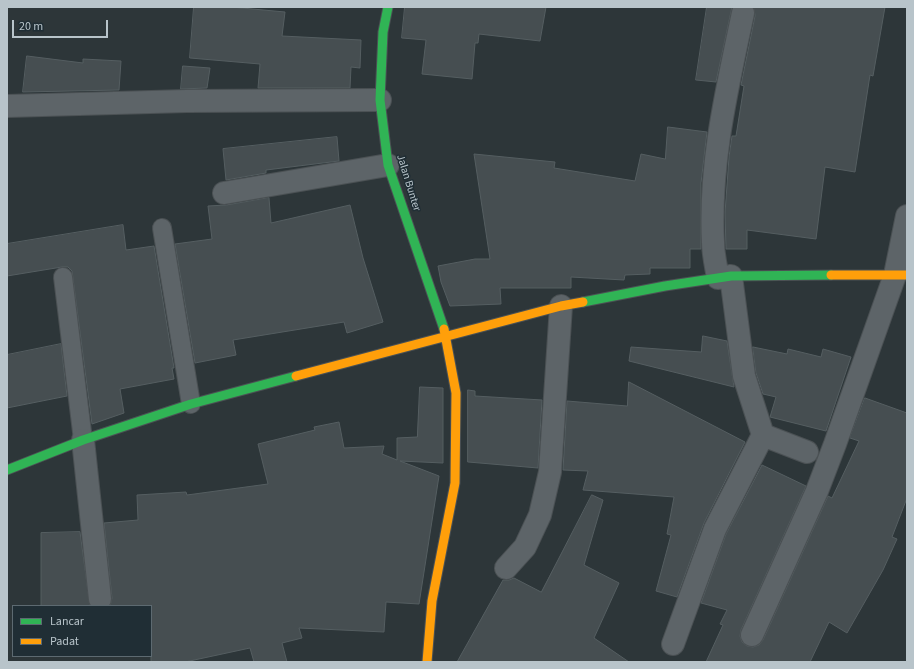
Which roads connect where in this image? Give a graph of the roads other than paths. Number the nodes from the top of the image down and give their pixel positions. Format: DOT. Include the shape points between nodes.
graph roads {
  1 [pos="388,7"];
  2 [pos="743,13"];
  3 [pos="380,100"];
  4 [pos="7,106"];
  5 [pos="388,165"];
  6 [pos="224,193"];
  7 [pos="907,216"];
  8 [pos="162,228"];
  9 [pos="901,275"];
  10 [pos="63,277"];
  11 [pos="725,277"];
  12 [pos="561,306"];
  13 [pos="447,337"];
  14 [pos="191,404"];
  15 [pos="763,435"];
  16 [pos="83,440"];
  17 [pos="807,452"];
  18 [pos="7,470"];
  19 [pos="506,568"];
  20 [pos="100,599"];
  21 [pos="752,635"];
  22 [pos="673,644"];
  23 [pos="427,662"];
  1 -- 3 [label="main road, Jalan Bunter" via="383,32"];
  2 -- 11 [label="street" via="715,159 713,243"];
  3 -- 4 [label="street" via="187,101"];
  3 -- 5 [label="main road, Jalan Bunter"];
  5 -- 6 [label="street"];
  5 -- 13 [label="main road, Jalan Bunter"];
  7 -- 9 [label="street"];
  8 -- 14 [label="lane"];
  9 -- 11 [label="main road"];
  9 -- 21 [label="street" via="817,491"];
  10 -- 16 [label="lane"];
  11 -- 12 [label="main road"];
  11 -- 15 [label="street" via="744,376"];
  12 -- 13 [label="main road"];
  12 -- 19 [label="street" via="550,472 540,515 525,547"];
  13 -- 14 [label="main road"];
  13 -- 23 [label="main road, Jalan Bunter" via="456,393 455,483 432,601"];
  14 -- 16 [label="main road"];
  15 -- 17 [label="street"];
  15 -- 22 [label="street" via="715,529"];
  16 -- 18 [label="main road"];
  16 -- 20 [label="street"];
}
